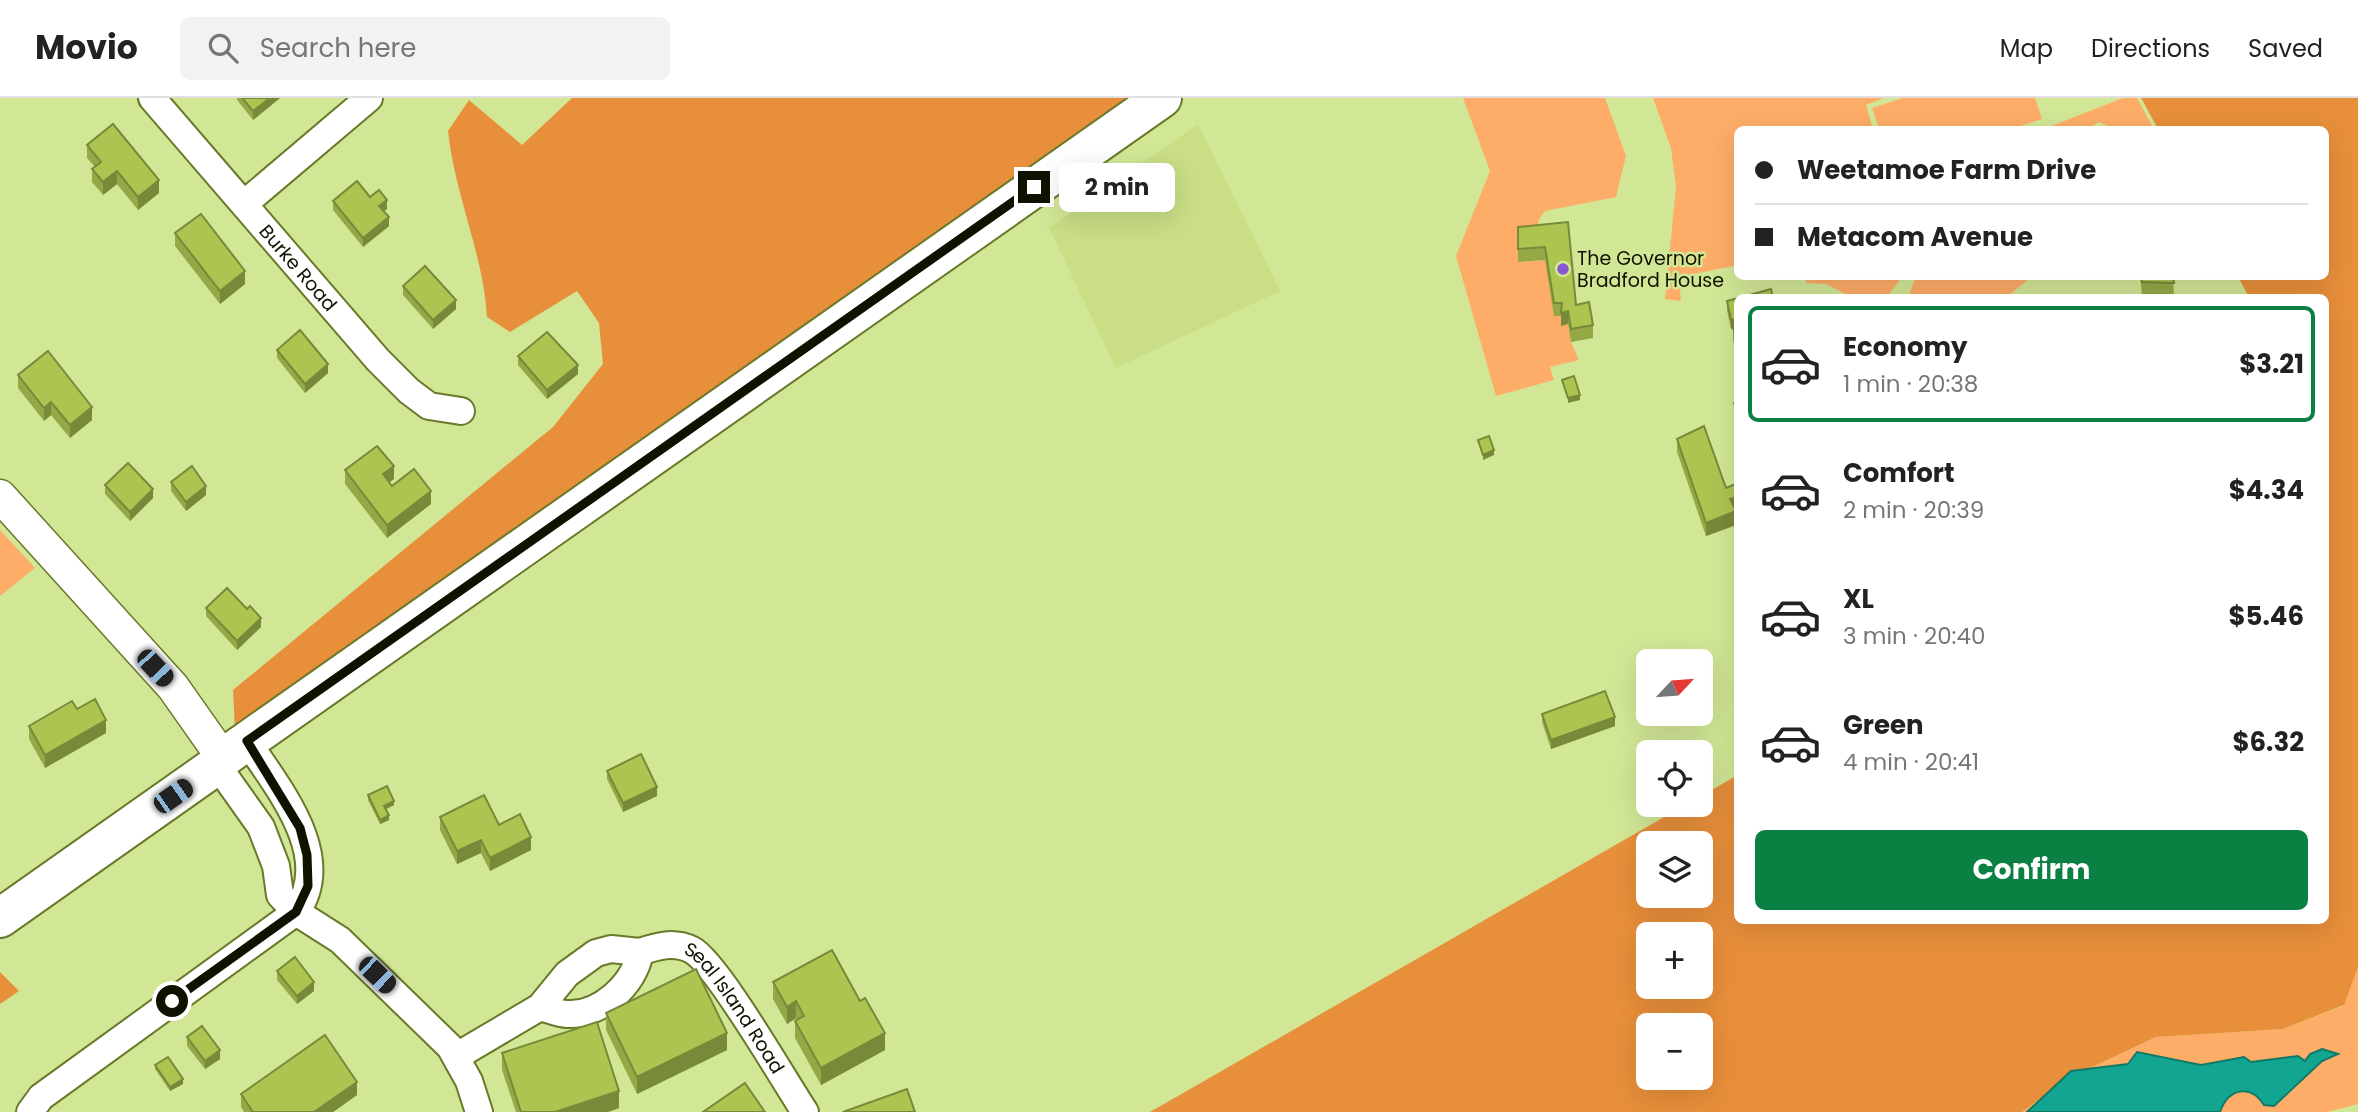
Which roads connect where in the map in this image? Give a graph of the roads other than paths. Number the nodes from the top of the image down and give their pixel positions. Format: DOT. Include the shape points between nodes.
graph roads {
  1 [pos="152,98"];
  2 [pos="369,98"];
  3 [pos="1162,98"];
  4 [pos="244,204"];
  5 [pos="461,411"];
  6 [pos="0,496"];
  7 [pos="229,754"];
  8 [pos="294,815"];
  9 [pos="264,836"];
  10 [pos="296,912"];
  11 [pos="0,918"];
  12 [pos="640,952"];
  13 [pos="540,1007"];
  14 [pos="457,1056"];
  15 [pos="30,1112"];
  16 [pos="479,1112"];
  17 [pos="805,1112"];
  1 -- 4 [label="street, Burke Road"];
  2 -- 4 [label="street"];
  3 -- 7 [label="main road"];
  4 -- 5 [label="street, Burke Road" via="409,391 429,406"];
  6 -- 7 [label="street"];
  7 -- 8 [label="street"];
  7 -- 9 [label="street"];
  7 -- 11 [label="main road"];
  8 -- 9 [label="street"];
  8 -- 10 [label="street" via="309,878"];
  9 -- 10 [label="street" via="276,866 280,895"];
  10 -- 14 [label="street" via="340,940"];
  10 -- 15 [label="street" via="41,1097"];
  12 -- 13 [label="street, Seal Island Road" via="611,949 596,953 567,974"];
  12 -- 13 [label="street" via="632,976 607,1001 569,1014"];
  12 -- 17 [label="street, Seal Island Road" via="679,946 702,957"];
  13 -- 14 [label="street, Seal Island Road"];
  14 -- 16 [label="street"];
}
